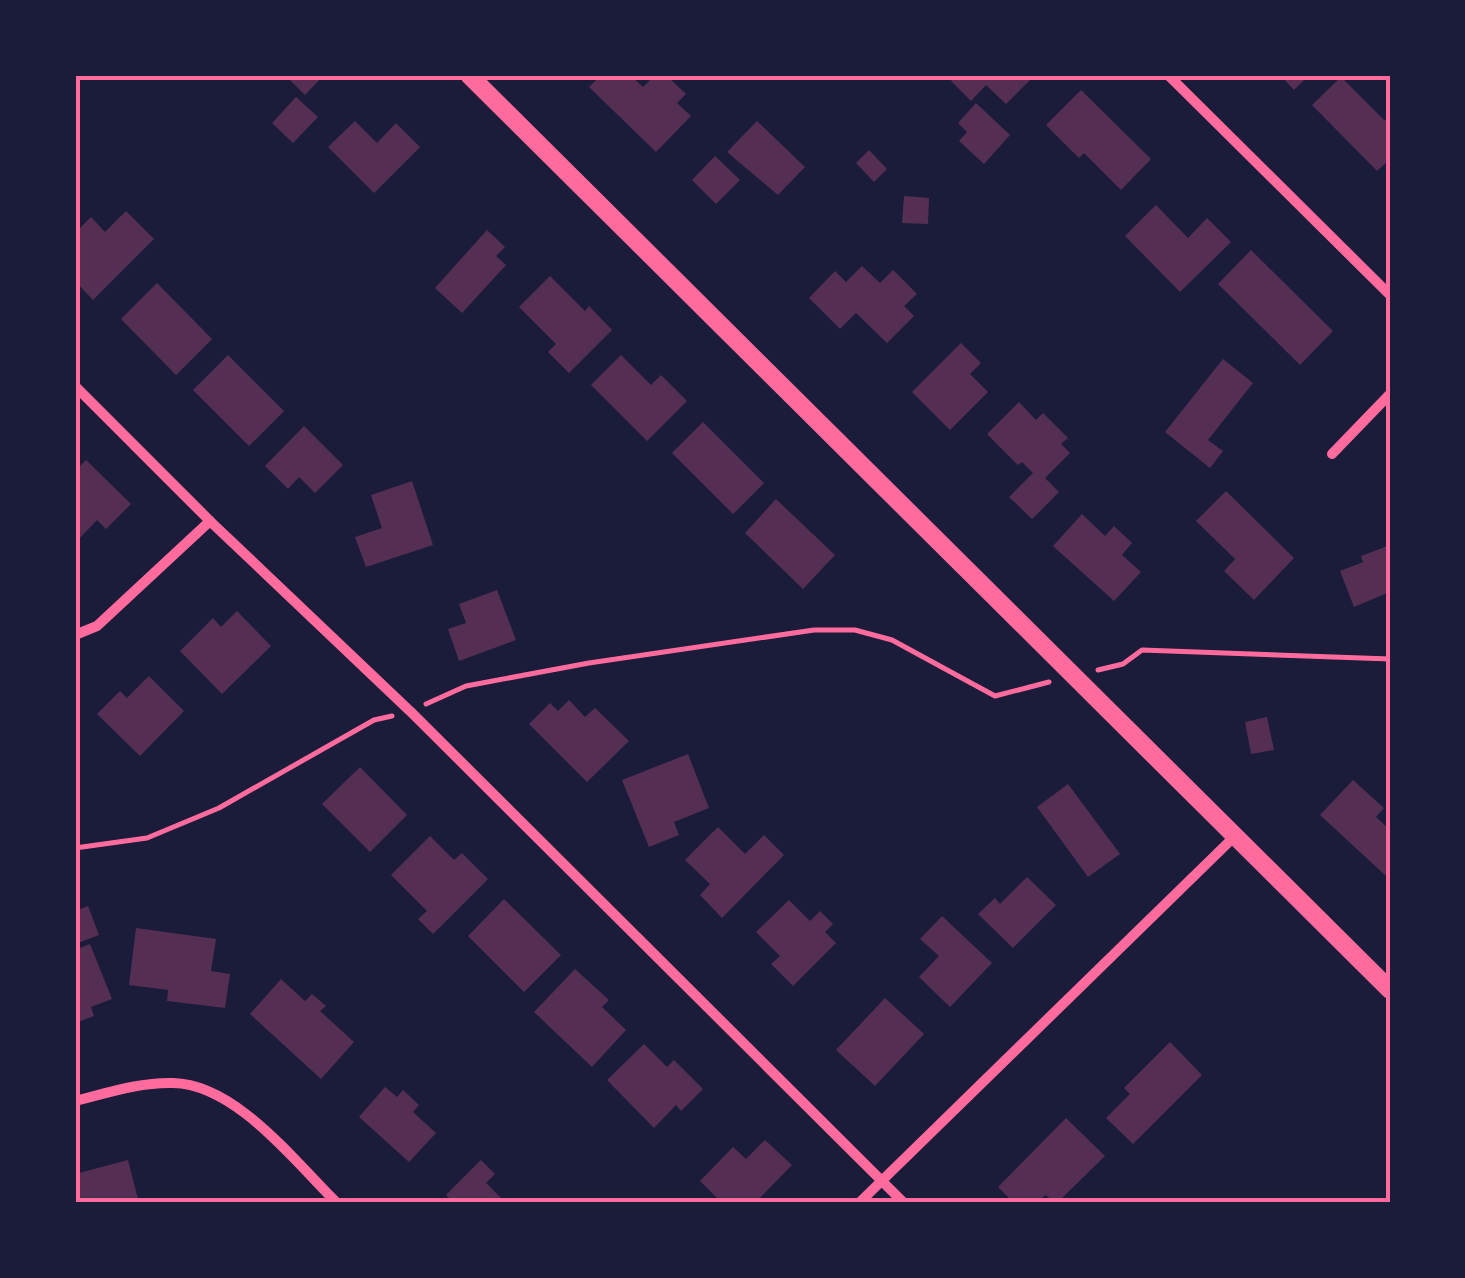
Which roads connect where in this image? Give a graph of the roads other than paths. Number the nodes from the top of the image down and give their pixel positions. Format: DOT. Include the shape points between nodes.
graph roads {
  1 [pos="469,75"];
  2 [pos="1168,75"];
  3 [pos="1390,294"];
  4 [pos="75,386"];
  5 [pos="1390,394"];
  6 [pos="1332,454"];
  7 [pos="210,522"];
  8 [pos="75,635"];
  9 [pos="1234,836"];
  10 [pos="1387,982"];
  11 [pos="75,1101"];
  12 [pos="882,1180"];
  13 [pos="337,1203"];
  14 [pos="859,1203"];
  15 [pos="904,1203"];
  1 -- 9 [label="street"];
  2 -- 3 [label="street"];
  4 -- 7 [label="street"];
  5 -- 6 [label="street"];
  7 -- 8 [label="street" via="97,626"];
  7 -- 12 [label="street" via="410,710"];
  9 -- 10 [label="street"];
  9 -- 12 [label="street"];
  11 -- 13 [label="street" via="130,1087 200,1087 249,1116"];
  12 -- 14 [label="street"];
  12 -- 15 [label="street"];
}
